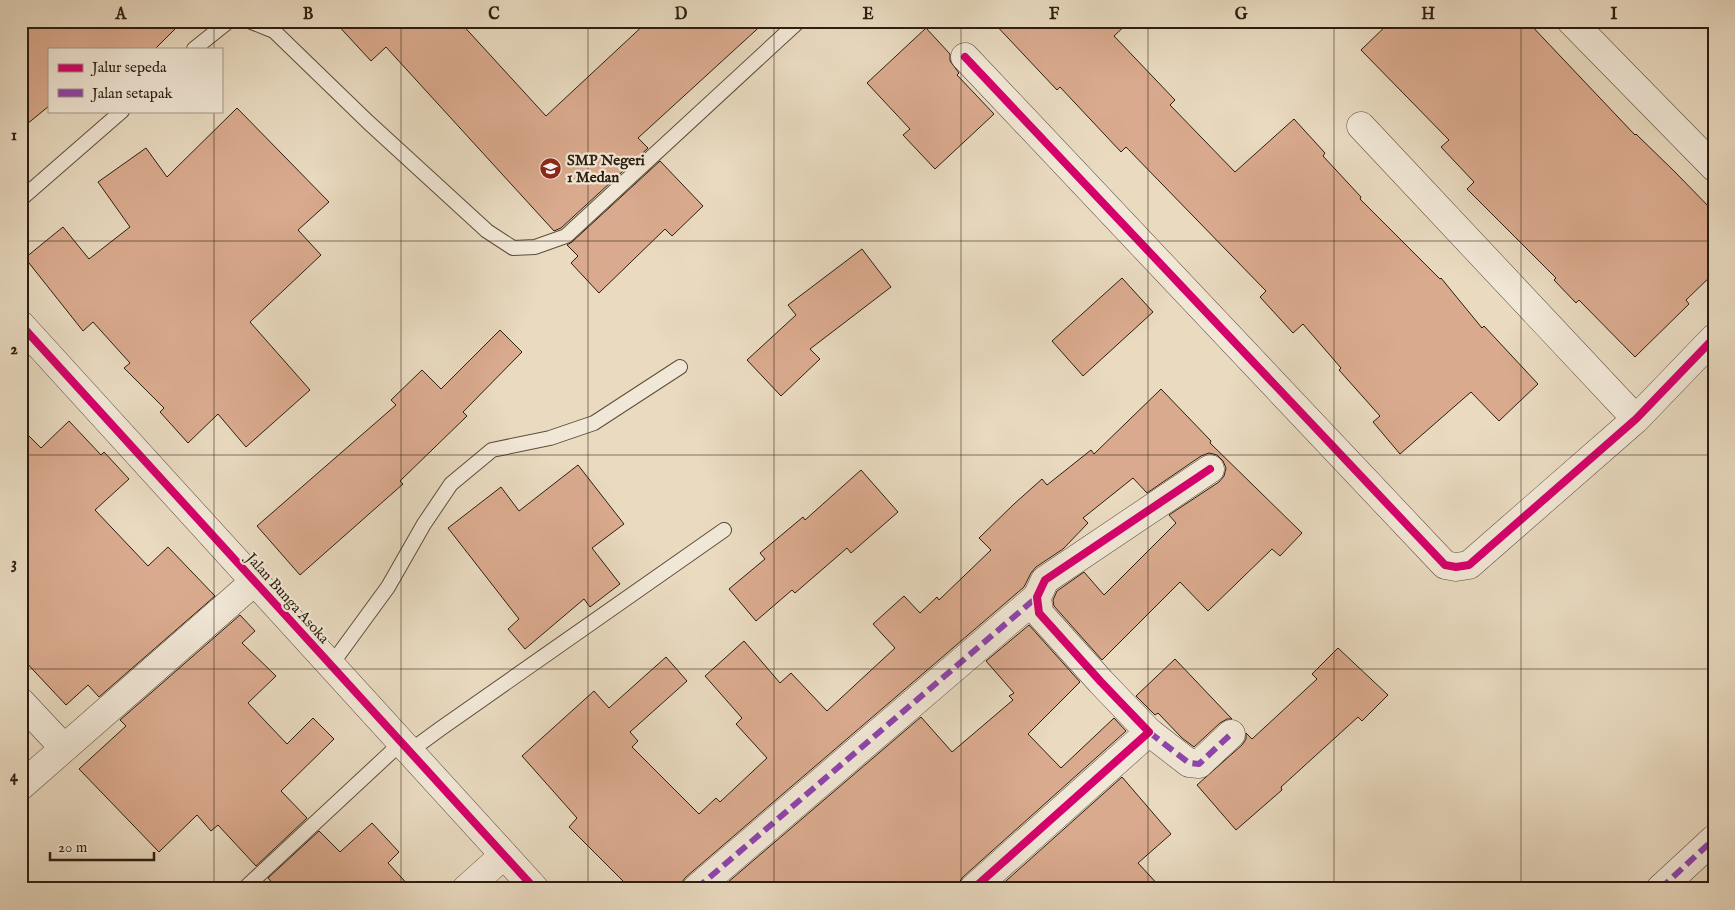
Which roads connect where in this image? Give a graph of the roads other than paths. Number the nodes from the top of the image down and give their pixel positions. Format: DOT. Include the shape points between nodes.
graph roads {
  1 [pos="229,21"];
  2 [pos="249,21"];
  3 [pos="799,21"];
  4 [pos="1571,21"];
  5 [pos="195,48"];
  6 [pos="965,57"];
  7 [pos="121,112"];
  8 [pos="1361,126"];
  9 [pos="1714,167"];
  10 [pos="21,199"];
  11 [pos="21,325"];
  12 [pos="1713,339"];
  13 [pos="680,368"];
  14 [pos="1636,419"];
  15 [pos="1210,469"];
  16 [pos="724,530"];
  17 [pos="255,581"];
  18 [pos="1036,597"];
  19 [pos="331,665"];
  20 [pos="21,702"];
  21 [pos="1149,732"];
  22 [pos="1230,734"];
  23 [pos="406,747"];
  24 [pos="64,748"];
  25 [pos="21,786"];
  26 [pos="1714,839"];
  27 [pos="504,855"];
  28 [pos="245,888"];
  29 [pos="466,889"];
  30 [pos="535,889"];
  31 [pos="696,889"];
  32 [pos="973,889"];
  33 [pos="1660,889"];
  1 -- 5 [label="lane"];
  2 -- 3 [label="lane" via="274,31 480,224 513,248 535,247 566,236"];
  4 -- 9 [label="street"];
  6 -- 14 [label="street" via="1445,565 1456,568 1469,565"];
  7 -- 10 [label="lane"];
  8 -- 14 [label="street"];
  11 -- 17 [label="street, Jalan Bunga Asoka"];
  12 -- 14 [label="street"];
  13 -- 19 [label="lane" via="594,423 550,438 492,450 451,484 388,586"];
  15 -- 18 [label="street" via="1045,580"];
  16 -- 23 [label="lane" via="440,728"];
  17 -- 19 [label="street, Jalan Bunga Asoka"];
  17 -- 24 [label="street"];
  18 -- 21 [label="street" via="1040,612"];
  18 -- 31 [label="street"];
  19 -- 23 [label="street, Jalan Bunga Asoka"];
  20 -- 24 [label="street"];
  21 -- 22 [label="street" via="1189,763 1199,764"];
  21 -- 32 [label="street"];
  23 -- 27 [label="street, Jalan Bunga Asoka"];
  23 -- 28 [label="lane"];
  24 -- 25 [label="street"];
  26 -- 33 [label="street"];
  27 -- 29 [label="street"];
  27 -- 30 [label="street, Jalan Bunga Asoka"];
}
